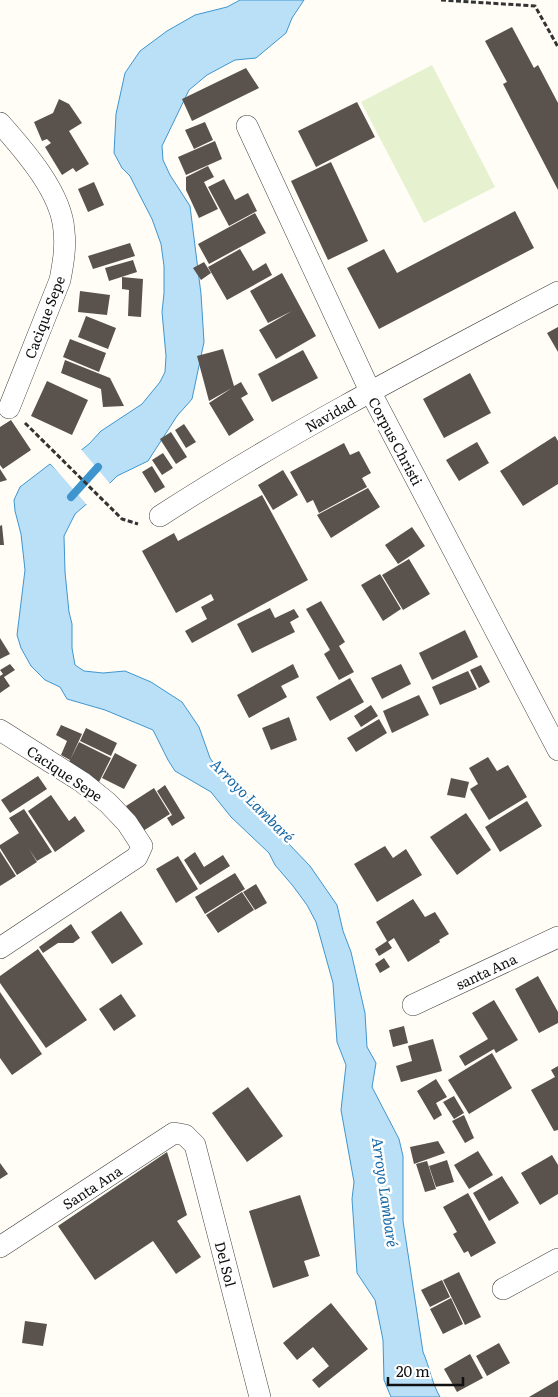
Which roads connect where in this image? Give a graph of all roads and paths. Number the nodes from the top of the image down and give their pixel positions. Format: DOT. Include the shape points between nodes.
graph roads {
  1 [pos="441,0"];
  2 [pos="558,47"];
  3 [pos="0,123"];
  4 [pos="246,126"];
  5 [pos="558,292"];
  6 [pos="370,390"];
  7 [pos="8,408"];
  8 [pos="160,516"];
  9 [pos="122,519"];
  10 [pos="0,730"];
  11 [pos="558,750"];
  12 [pos="558,937"];
  13 [pos="0,948"];
  14 [pos="413,1004"];
  15 [pos="185,1135"];
  16 [pos="0,1247"];
  17 [pos="558,1259"];
  18 [pos="503,1289"];
  19 [pos="260,1397"];
  1 -- 2 [label="path" via="535,6"];
  3 -- 7 [label="street, Cacique Sepe" via="42,174 58,205 64,229 64,261 60,280"];
  4 -- 6 [label="street, Corpus Christi"];
  5 -- 6 [label="street, Navidad"];
  6 -- 8 [label="street, Navidad" via="218,478"];
  6 -- 11 [label="street, Corpus Christi"];
  7 -- 9 [label="path"];
  10 -- 13 [label="street, Cacique Sepe" via="82,782 108,803 142,846 138,857"];
  12 -- 14 [label="street, santa Ana"];
  15 -- 16 [label="street, Santa Ana" via="174,1133"];
  15 -- 19 [label="street, Del Sol" via="195,1145"];
  17 -- 18 [label="street"];
}
